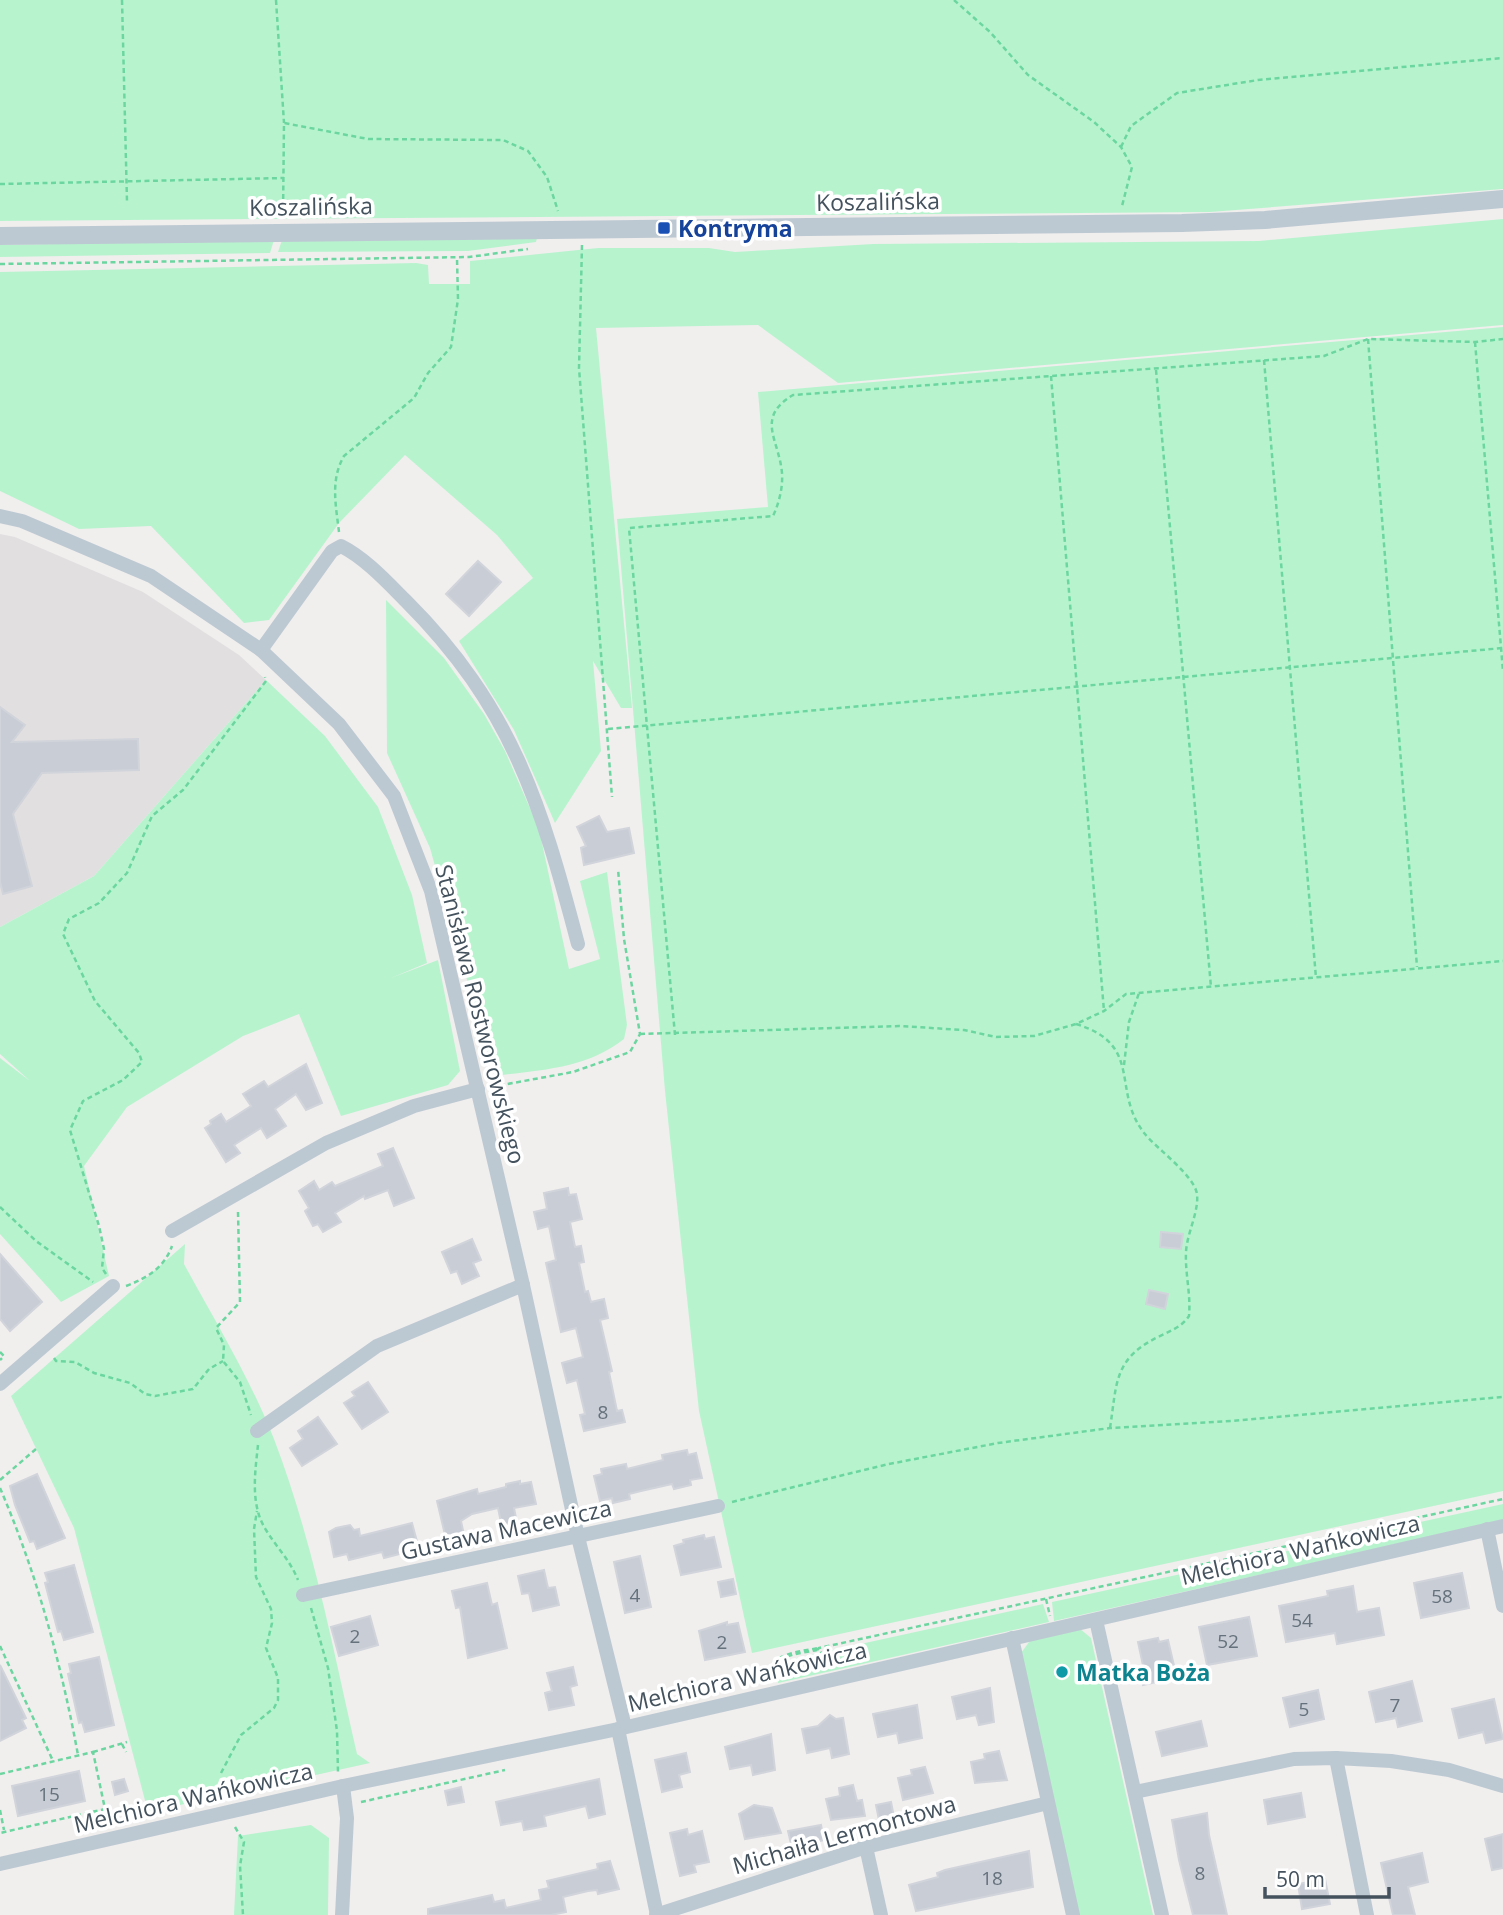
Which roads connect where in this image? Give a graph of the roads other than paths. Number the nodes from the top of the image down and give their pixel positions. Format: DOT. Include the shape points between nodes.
graph roads {
  1 [pos="1503,199"];
  2 [pos="0,236"];
  3 [pos="0,516"];
  4 [pos="261,650"];
  5 [pos="578,944"];
  6 [pos="478,1089"];
  7 [pos="172,1231"];
  8 [pos="113,1286"];
  9 [pos="523,1286"];
  10 [pos="0,1384"];
  11 [pos="257,1431"];
  12 [pos="718,1506"];
  13 [pos="1503,1526"];
  14 [pos="1487,1529"];
  15 [pos="578,1537"];
  16 [pos="303,1595"];
  17 [pos="1503,1606"];
  18 [pos="1096,1620"];
  19 [pos="1012,1639"];
  20 [pos="622,1728"];
  21 [pos="1336,1758"];
  22 [pos="1503,1786"];
  23 [pos="342,1787"];
  24 [pos="1135,1792"];
  25 [pos="1048,1803"];
  26 [pos="866,1847"];
  27 [pos="0,1864"];
  28 [pos="342,1915"];
  29 [pos="656,1915"];
  30 [pos="881,1915"];
  31 [pos="1073,1915"];
  32 [pos="1162,1915"];
  33 [pos="1367,1915"];
  1 -- 2 [label="street, Koszalińska" via="1265,220"];
  3 -- 4 [label="street, Stanisława Rostworowskiego" via="151,576"];
  4 -- 5 [label="street" via="332,551 341,546 351,551 432,627 497,715 549,834"];
  4 -- 6 [label="street, Stanisława Rostworowskiego" via="339,724 394,796 431,891"];
  6 -- 7 [label="street" via="414,1106 326,1143"];
  6 -- 9 [label="street, Stanisława Rostworowskiego"];
  8 -- 10 [label="street"];
  9 -- 11 [label="street" via="377,1346"];
  9 -- 15 [label="street, Stanisława Rostworowskiego"];
  12 -- 15 [label="street, Gustawa Macewicza"];
  13 -- 14 [label="street, Melchiora Wańkowicza"];
  14 -- 17 [label="street"];
  14 -- 18 [label="street, Melchiora Wańkowicza"];
  15 -- 16 [label="street, Gustawa Macewicza"];
  15 -- 20 [label="street, Stanisława Rostworowskiego"];
  18 -- 19 [label="street, Melchiora Wańkowicza"];
  18 -- 24 [label="street"];
  19 -- 20 [label="street, Melchiora Wańkowicza"];
  19 -- 25 [label="street"];
  20 -- 23 [label="street, Melchiora Wańkowicza"];
  20 -- 29 [label="street, Stanisława Rostworowskiego"];
  21 -- 22 [label="street" via="1449,1770"];
  21 -- 24 [label="street" via="1294,1759"];
  21 -- 33 [label="street"];
  23 -- 27 [label="street, Melchiora Wańkowicza"];
  23 -- 28 [label="street" via="347,1818"];
  24 -- 32 [label="street"];
  25 -- 26 [label="street, Michaiła Lermontowa"];
  25 -- 31 [label="street"];
  26 -- 29 [label="street, Michaiła Lermontowa"];
  26 -- 30 [label="street"];
}
